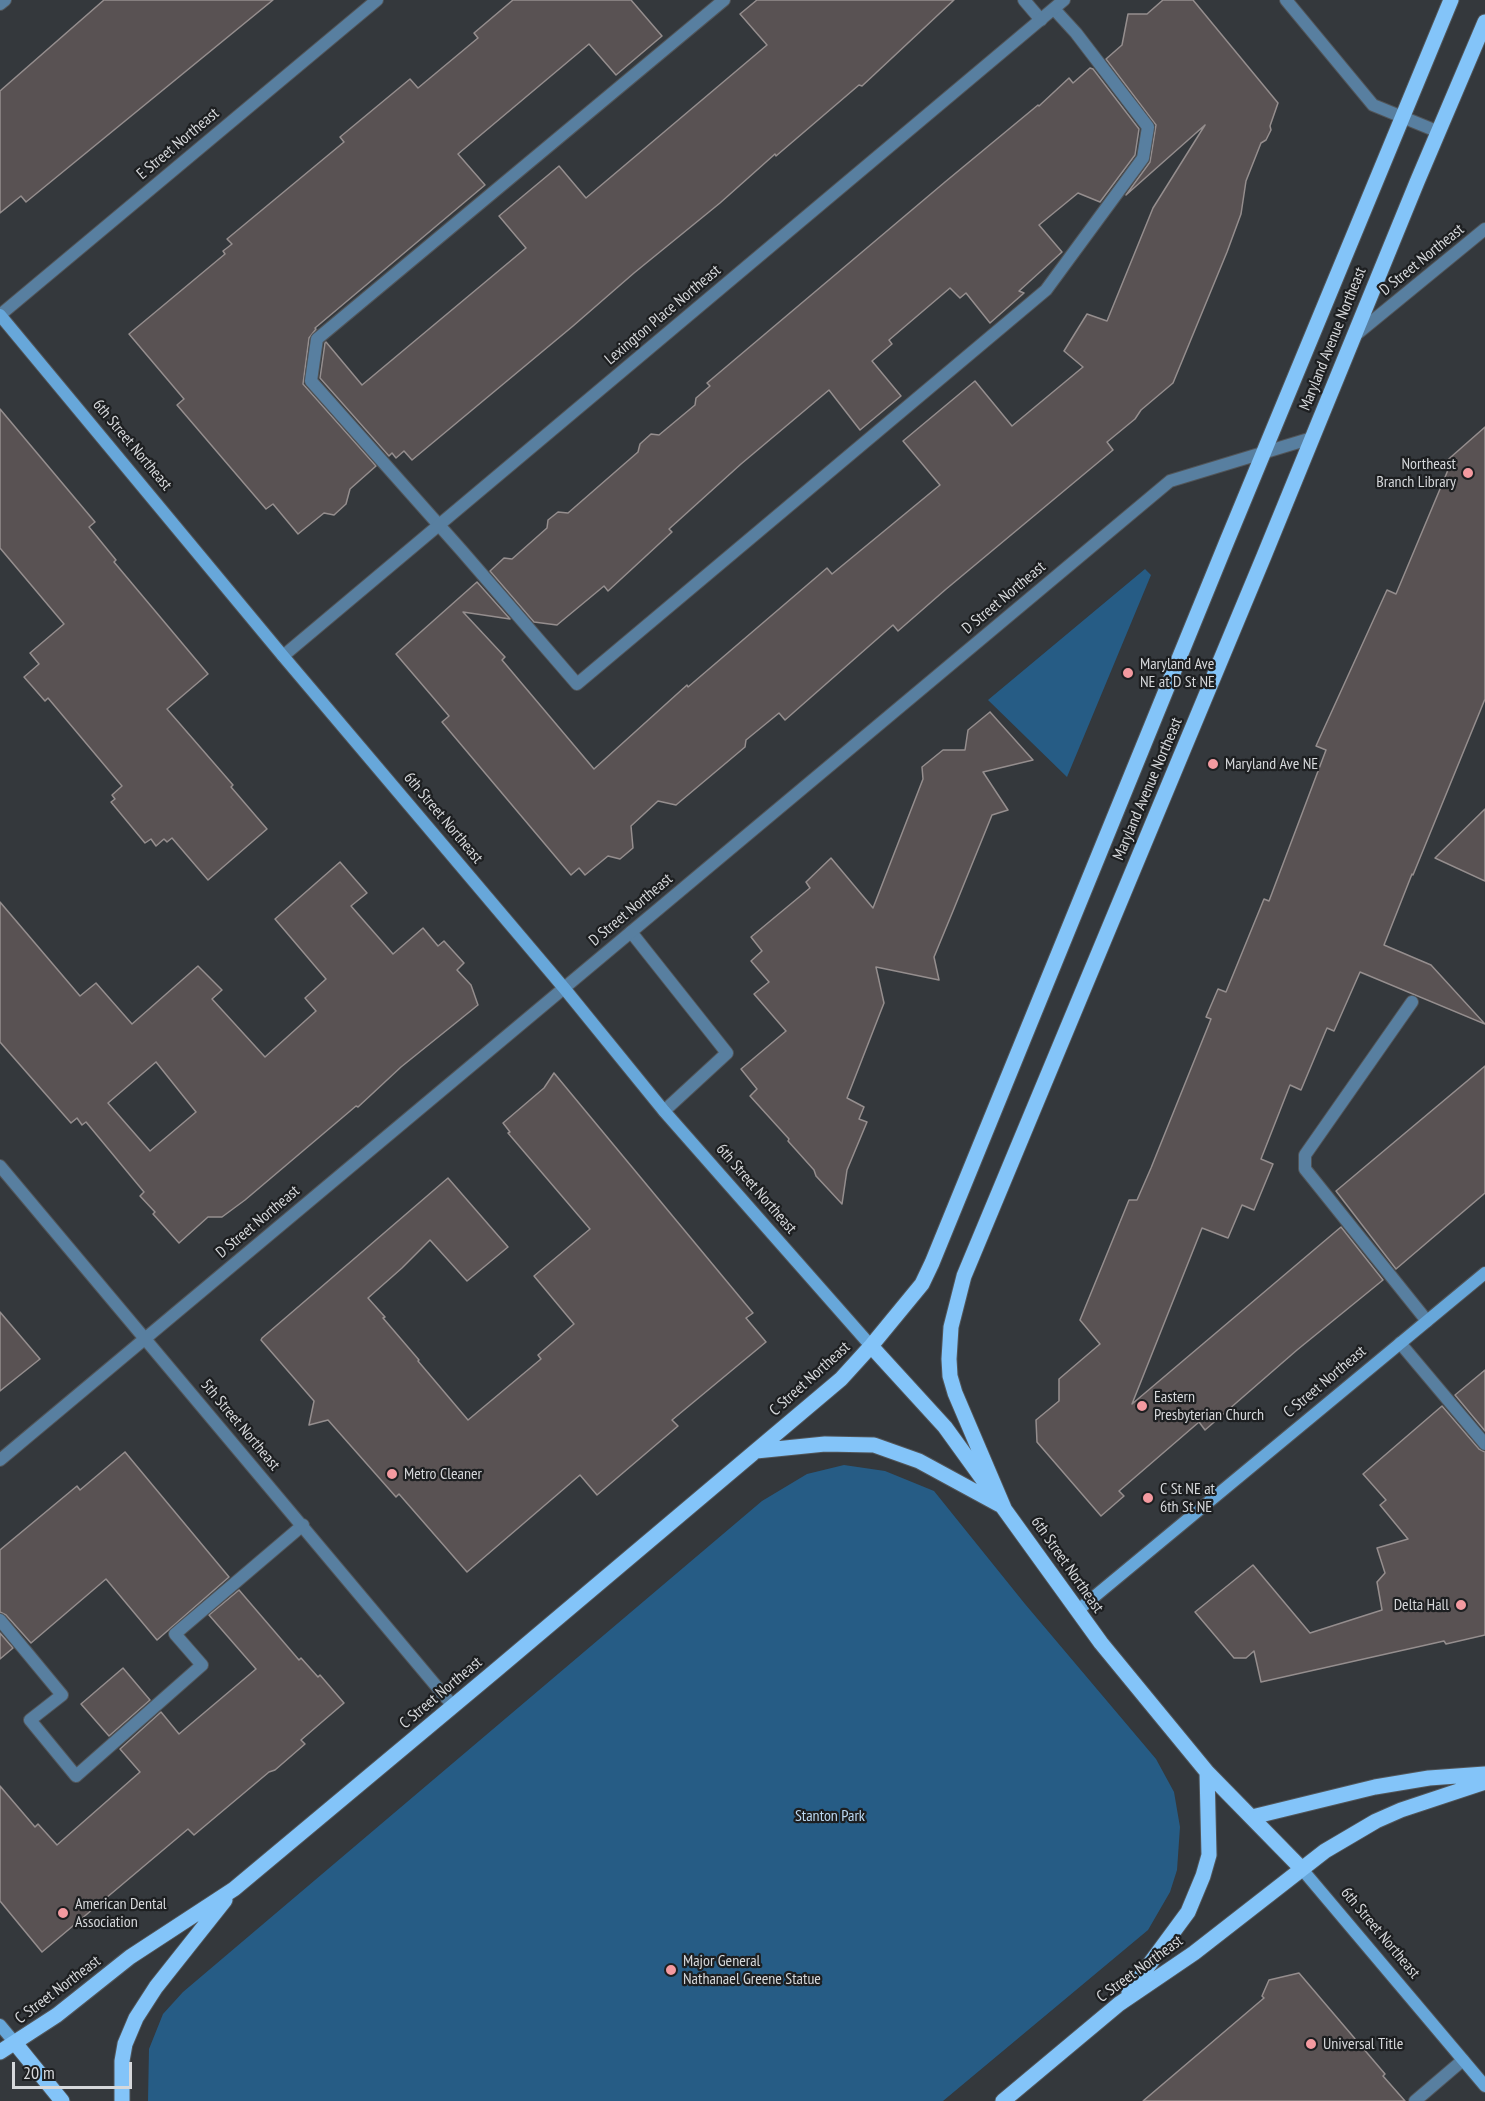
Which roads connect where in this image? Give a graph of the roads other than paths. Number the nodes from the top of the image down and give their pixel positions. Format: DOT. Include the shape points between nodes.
graph roads {
  1 [pos="5,0"];
  2 [pos="377,0"];
  3 [pos="724,0"];
  4 [pos="1024,0"];
  5 [pos="1064,0"];
  6 [pos="1286,0"];
  7 [pos="1451,0"];
  8 [pos="0,4"];
  9 [pos="1054,9"];
  10 [pos="1041,20"];
  11 [pos="1485,22"];
  12 [pos="1403,117"];
  13 [pos="1439,132"];
  14 [pos="1484,232"];
  15 [pos="0,315"];
  16 [pos="1352,338"];
  17 [pos="1312,438"];
  18 [pos="1264,454"];
  19 [pos="438,525"];
  20 [pos="283,656"];
  21 [pos="631,932"];
  22 [pos="564,988"];
  23 [pos="1412,1002"];
  24 [pos="664,1111"];
  25 [pos="2,1172"];
  26 [pos="1485,1273"];
  27 [pos="1427,1321"];
  28 [pos="145,1338"];
  29 [pos="1400,1343"];
  30 [pos="871,1346"];
  31 [pos="1485,1444"];
  32 [pos="756,1451"];
  33 [pos="0,1460"];
  34 [pos="1004,1508"];
  35 [pos="303,1525"];
  36 [pos="1077,1611"];
  37 [pos="0,1620"];
  38 [pos="453,1706"];
  39 [pos="1207,1772"];
  40 [pos="1485,1774"];
  41 [pos="1485,1782"];
  42 [pos="1252,1817"];
  43 [pos="1301,1868"];
  44 [pos="234,1889"];
  45 [pos="1119,2004"];
  46 [pos="0,2025"];
  47 [pos="15,2043"];
  48 [pos="0,2052"];
  49 [pos="1463,2060"];
  50 [pos="1485,2086"];
  51 [pos="62,2101"];
  52 [pos="122,2101"];
  53 [pos="1003,2101"];
  54 [pos="1415,2101"];
  1 -- 8 [label="street"];
  2 -- 15 [label="street, E Street Northeast"];
  3 -- 19 [label="street" via="317,339 311,381"];
  4 -- 10 [label="street"];
  5 -- 9 [label="street, Lexington Place Northeast"];
  6 -- 12 [label="street" via="1373,105"];
  7 -- 12 [label="main road, Maryland Avenue Northeast"];
  9 -- 10 [label="street, Lexington Place Northeast"];
  9 -- 19 [label="street" via="1148,127 1143,158 1046,290 577,684"];
  10 -- 19 [label="street, Lexington Place Northeast"];
  11 -- 13 [label="main road, Maryland Avenue Northeast"];
  12 -- 13 [label="street"];
  12 -- 18 [label="main road, Maryland Avenue Northeast"];
  13 -- 16 [label="main road, Maryland Avenue Northeast"];
  14 -- 16 [label="street, D Street Northeast"];
  15 -- 20 [label="street, 6th Street Northeast"];
  16 -- 17 [label="main road, Maryland Avenue Northeast"];
  17 -- 18 [label="street, D Street Northeast"];
  17 -- 34 [label="main road, Maryland Avenue Northeast" via="964,1276 951,1327 950,1376"];
  18 -- 21 [label="street, D Street Northeast" via="1170,481"];
  18 -- 30 [label="main road, Maryland Avenue Northeast" via="932,1263 922,1284"];
  19 -- 20 [label="street, Lexington Place Northeast"];
  20 -- 22 [label="street, 6th Street Northeast"];
  21 -- 22 [label="street, D Street Northeast"];
  21 -- 24 [label="street" via="727,1053"];
  22 -- 24 [label="street, 6th Street Northeast"];
  22 -- 28 [label="street, D Street Northeast"];
  23 -- 27 [label="street" via="1305,1155 1305,1169"];
  24 -- 30 [label="street, 6th Street Northeast"];
  25 -- 28 [label="street, 5th Street Northeast"];
  26 -- 27 [label="street, C Street Northeast"];
  27 -- 29 [label="street, C Street Northeast"];
  28 -- 33 [label="street, D Street Northeast"];
  28 -- 35 [label="street, 5th Street Northeast"];
  29 -- 31 [label="street"];
  29 -- 36 [label="street, C Street Northeast"];
  30 -- 32 [label="main road, C Street Northeast" via="841,1379"];
  30 -- 34 [label="main road, 6th Street Northeast" via="945,1427"];
  32 -- 34 [label="main road" via="825,1444 874,1445 919,1461"];
  32 -- 38 [label="main road, C Street Northeast"];
  34 -- 36 [label="main road, 6th Street Northeast"];
  35 -- 37 [label="street" via="176,1634 202,1665 76,1776 30,1720 62,1695"];
  35 -- 38 [label="street, 5th Street Northeast"];
  36 -- 39 [label="main road, 6th Street Northeast"];
  38 -- 44 [label="main road, C Street Northeast"];
  39 -- 42 [label="main road, 6th Street Northeast"];
  39 -- 45 [label="main road" via="1209,1855 1197,1893 1178,1928"];
  40 -- 42 [label="main road" via="1375,1787"];
  41 -- 43 [label="main road, C Street Northeast" via="1376,1821"];
  42 -- 43 [label="main road, 6th Street Northeast"];
  43 -- 45 [label="main road, C Street Northeast" via="1194,1953"];
  43 -- 49 [label="street, 6th Street Northeast"];
  44 -- 47 [label="main road, C Street Northeast" via="130,1958"];
  44 -- 52 [label="main road" via="136,2018 122,2061"];
  45 -- 53 [label="main road, C Street Northeast"];
  46 -- 47 [label="street"];
  47 -- 48 [label="main road, C Street Northeast"];
  47 -- 51 [label="main road"];
  49 -- 50 [label="street, 6th Street Northeast"];
  49 -- 54 [label="street"];
}
